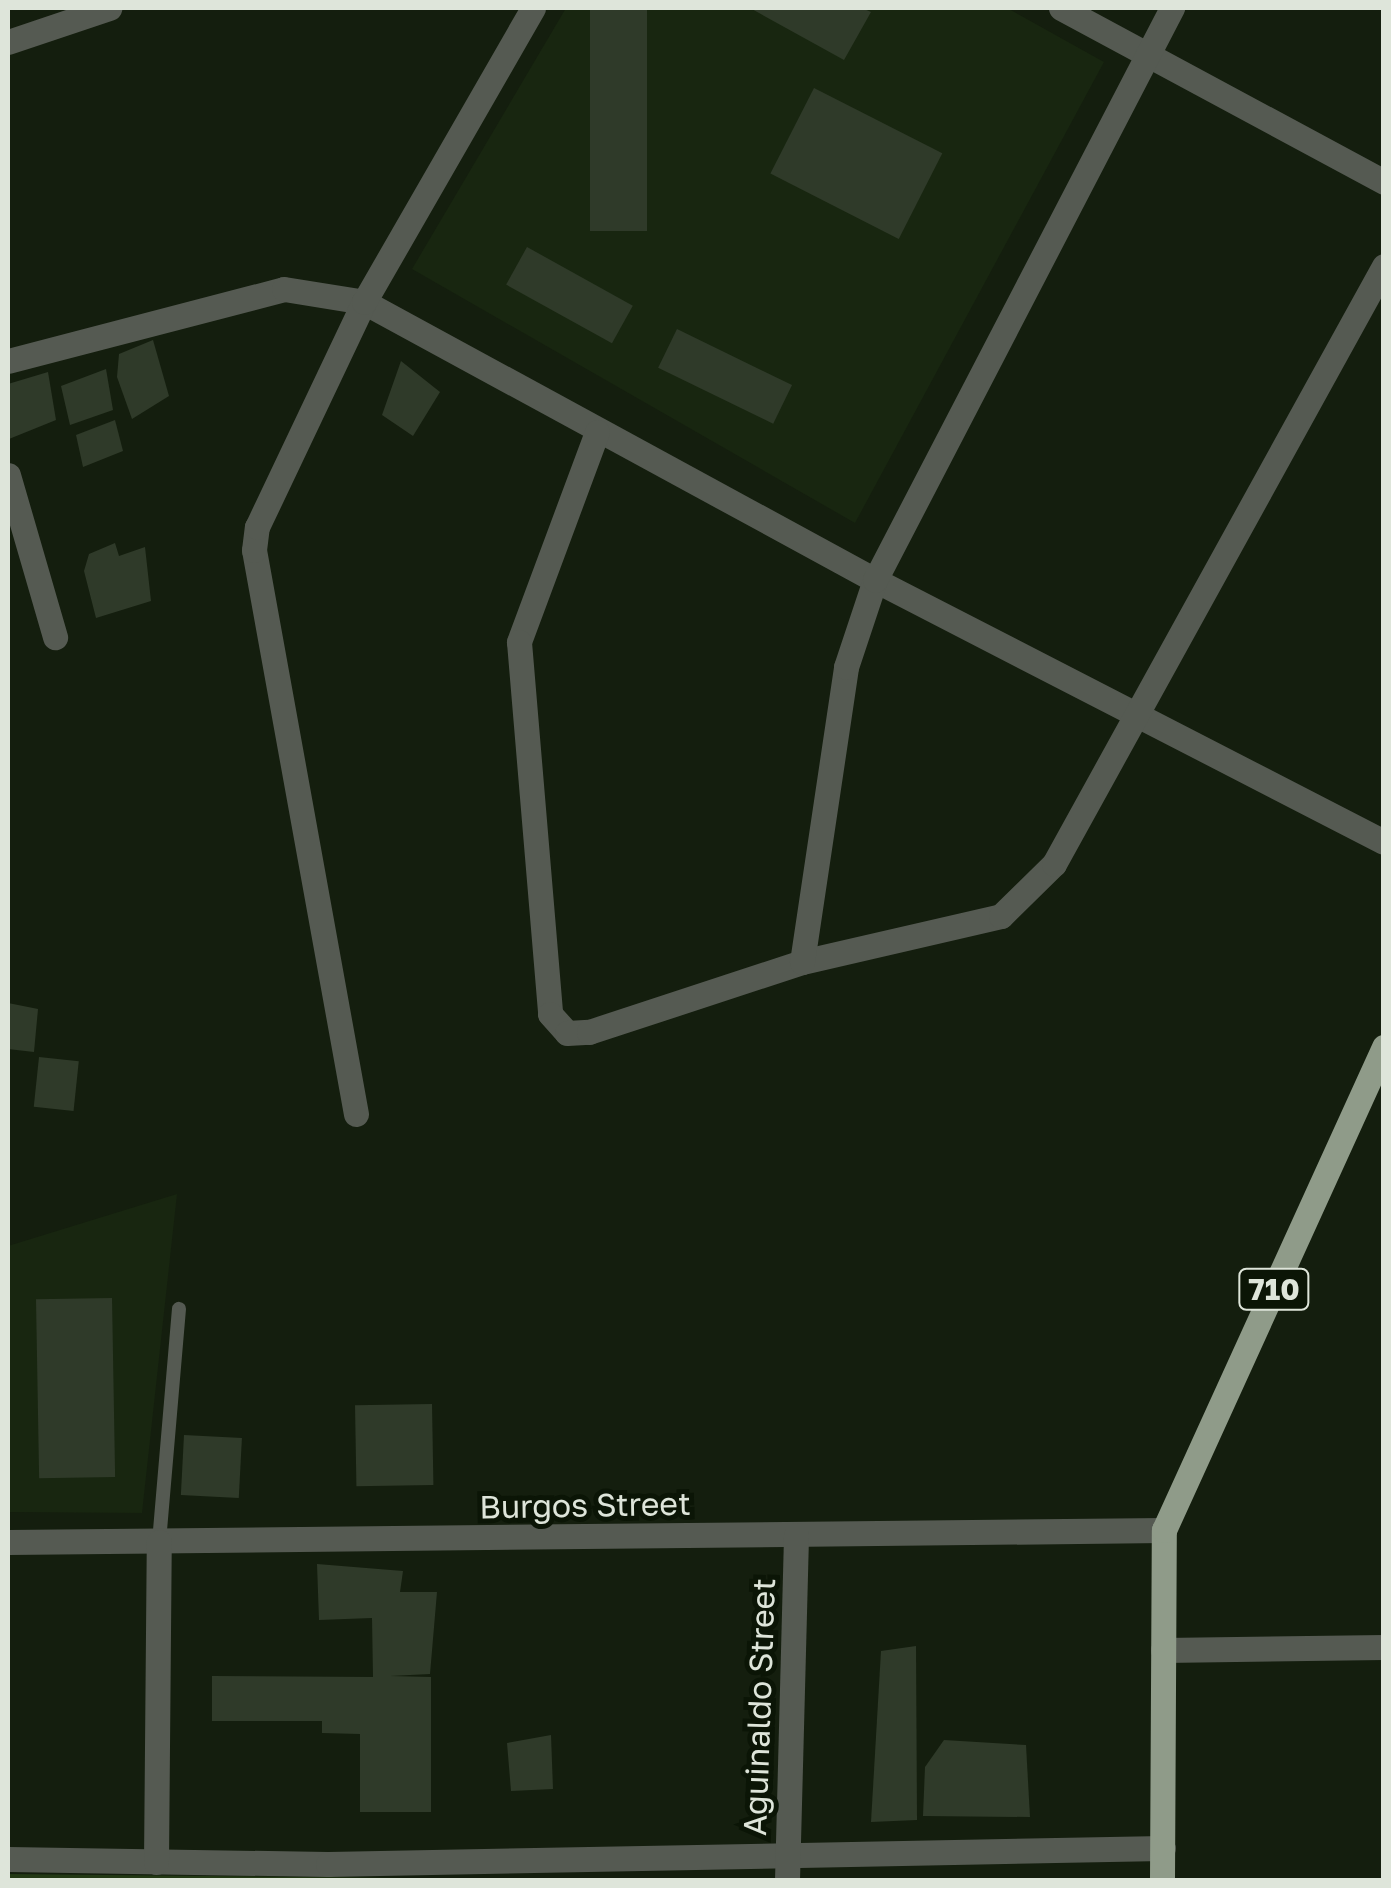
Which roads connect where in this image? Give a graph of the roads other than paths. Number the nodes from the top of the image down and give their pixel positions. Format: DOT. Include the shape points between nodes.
graph roads {
  1 [pos="109,8"];
  2 [pos="534,8"];
  3 [pos="1061,8"];
  4 [pos="1172,8"];
  5 [pos="8,42"];
  6 [pos="1146,56"];
  7 [pos="1384,182"];
  8 [pos="1384,266"];
  9 [pos="364,302"];
  10 [pos="8,361"];
  11 [pos="597,432"];
  12 [pos="8,475"];
  13 [pos="875,580"];
  14 [pos="55,638"];
  15 [pos="1136,710"];
  16 [pos="1384,842"];
  17 [pos="802,962"];
  18 [pos="1384,1047"];
  19 [pos="356,1114"];
  20 [pos="180,1309"];
  21 [pos="1164,1530"];
  22 [pos="796,1535"];
  23 [pos="8,1542"];
  24 [pos="160,1542"];
  25 [pos="1384,1647"];
  26 [pos="1163,1650"];
  27 [pos="1162,1848"];
  28 [pos="8,1859"];
  29 [pos="156,1862"];
  30 [pos="787,1870"];
  31 [pos="1162,1880"];
  1 -- 5 [label="street"];
  2 -- 9 [label="street"];
  3 -- 6 [label="street"];
  4 -- 6 [label="street"];
  6 -- 7 [label="street"];
  6 -- 13 [label="street"];
  8 -- 15 [label="street"];
  9 -- 10 [label="street" via="284,289"];
  9 -- 11 [label="street"];
  9 -- 19 [label="street" via="257,527 254,550"];
  11 -- 13 [label="street"];
  11 -- 17 [label="street" via="519,642 519,703 550,1014 567,1033 589,1032"];
  12 -- 14 [label="street"];
  13 -- 15 [label="street"];
  13 -- 17 [label="street" via="846,667"];
  15 -- 16 [label="street"];
  15 -- 17 [label="street" via="1054,864 1001,916"];
  18 -- 21 [label="main road, 710"];
  20 -- 24 [label="lane"];
  21 -- 22 [label="street, Burgos Street"];
  21 -- 26 [label="main road, 710"];
  22 -- 24 [label="street, Burgos Street"];
  22 -- 30 [label="street, Aguinaldo Street"];
  23 -- 24 [label="street, Burgos Street"];
  24 -- 29 [label="street"];
  25 -- 26 [label="street"];
  26 -- 27 [label="main road, 710"];
  27 -- 30 [label="street"];
  27 -- 31 [label="main road, 710"];
  28 -- 29 [label="street"];
  29 -- 30 [label="street"];
}
